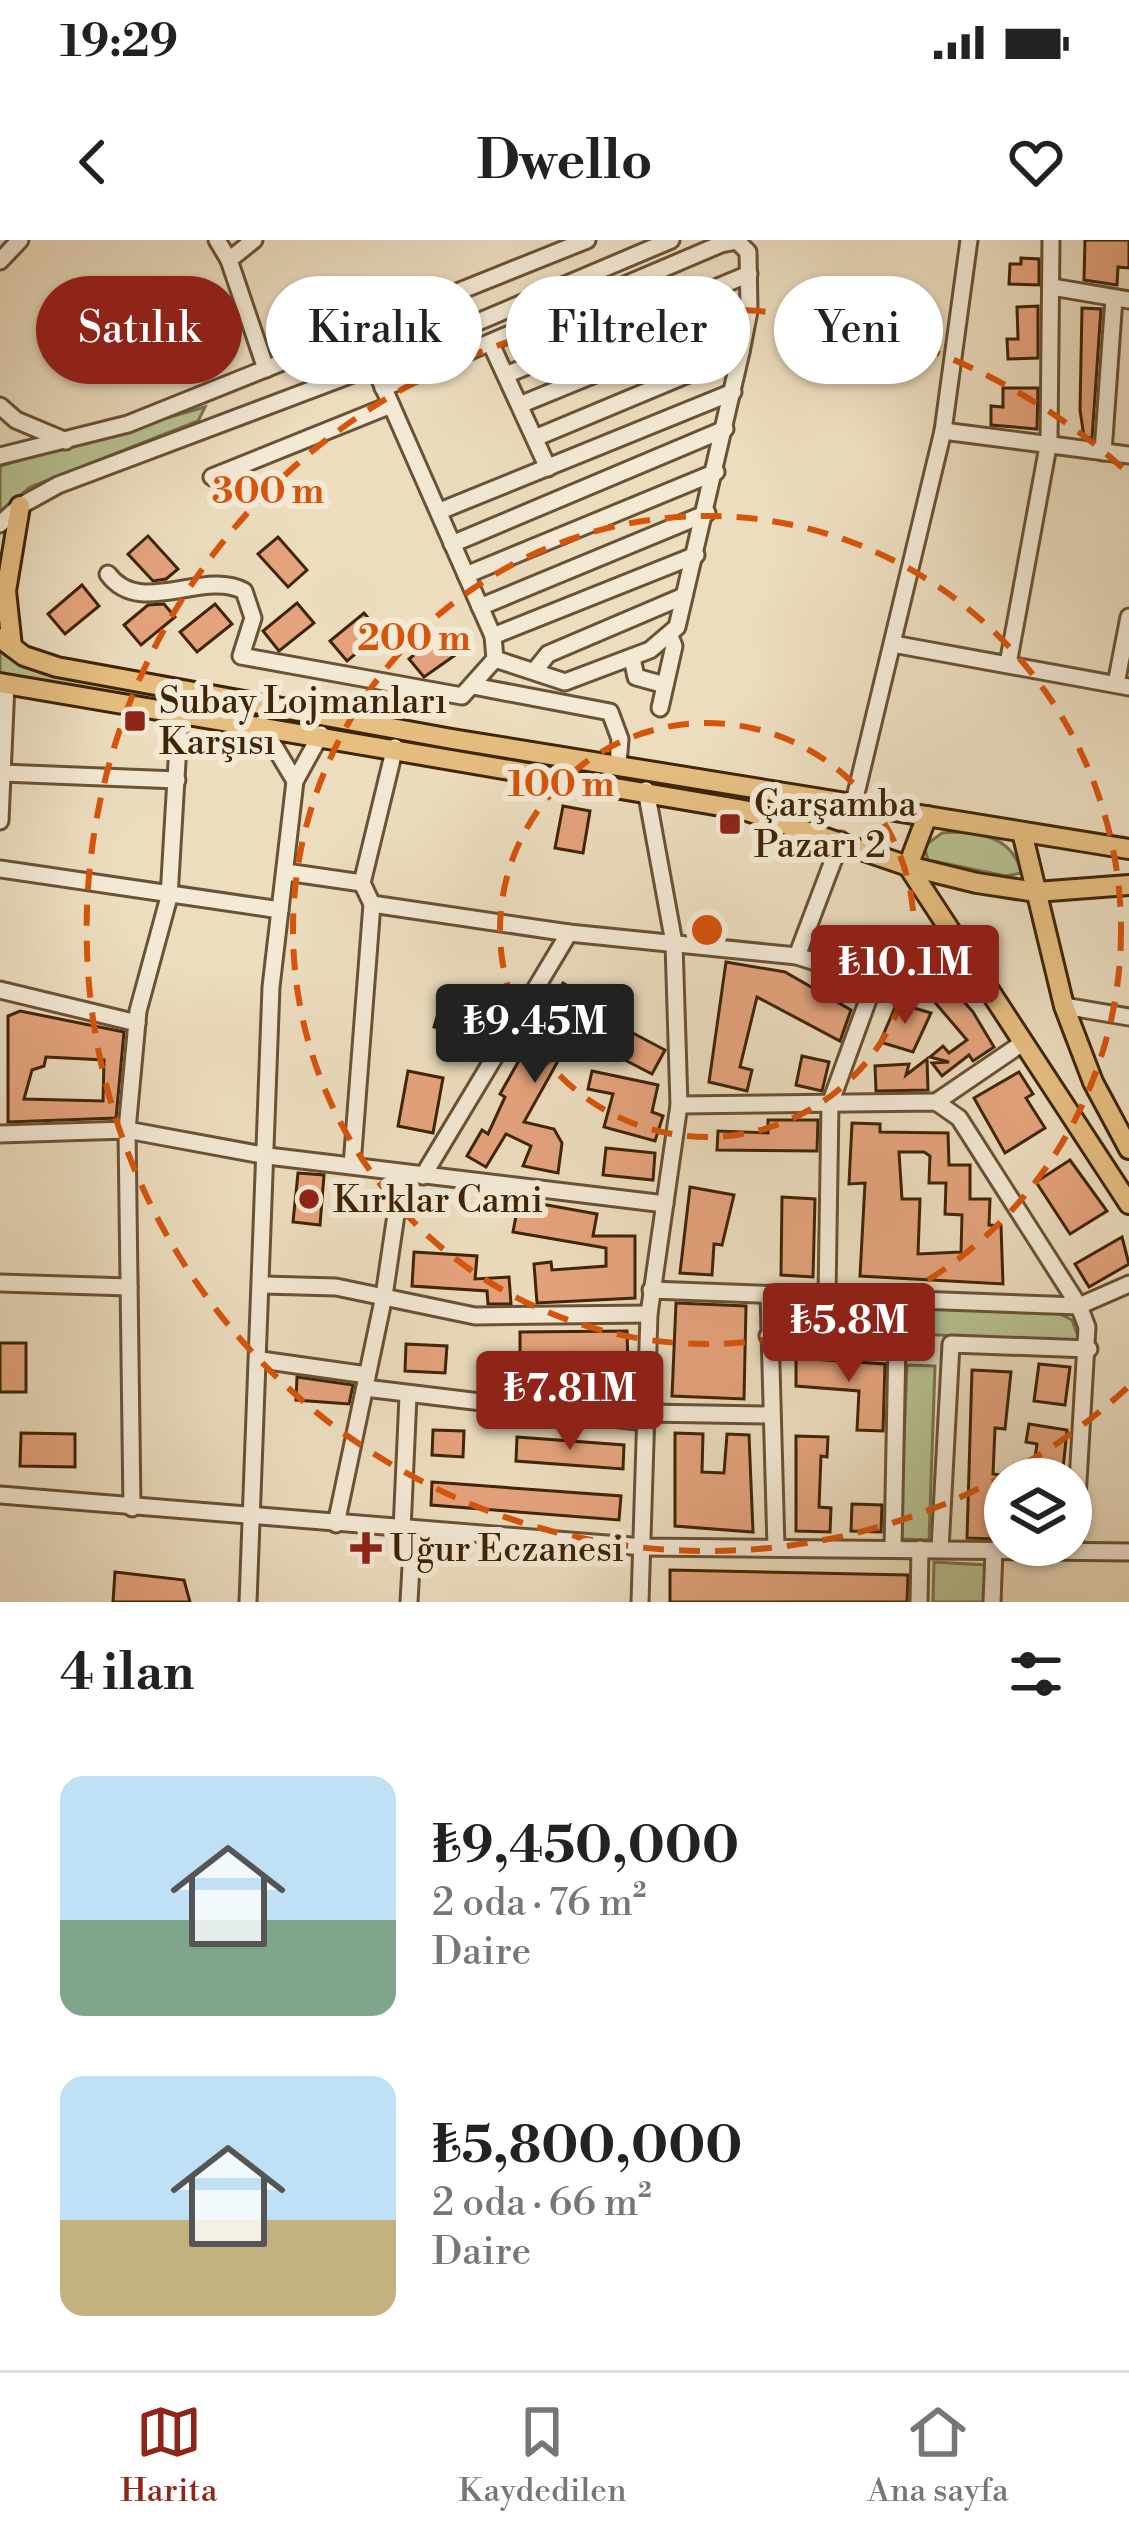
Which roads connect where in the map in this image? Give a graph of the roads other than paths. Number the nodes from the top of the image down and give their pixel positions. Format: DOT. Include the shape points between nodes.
graph roads {
  1 [pos="20,240"];
  2 [pos="217,240"];
  3 [pos="254,240"];
  4 [pos="587,240"];
  5 [pos="671,240"];
  6 [pos="970,240"];
  7 [pos="1051,240"];
  8 [pos="557,246"];
  9 [pos="229,260"];
  10 [pos="0,261"];
  11 [pos="749,274"];
  12 [pos="744,276"];
  13 [pos="482,278"];
  14 [pos="1052,287"];
  15 [pos="1122,299"];
  16 [pos="482,320"];
  17 [pos="491,344"];
  18 [pos="266,369"];
  19 [pos="506,370"];
  20 [pos="1109,372"];
  21 [pos="1129,374"];
  22 [pos="325,384"];
  23 [pos="381,384"];
  24 [pos="513,384"];
  25 [pos="571,384"];
  26 [pos="665,384"];
  27 [pos="735,384"];
  28 [pos="383,388"];
  29 [pos="733,392"];
  30 [pos="522,404"];
  31 [pos="0,406"];
  32 [pos="391,406"];
  33 [pos="725,429"];
  34 [pos="943,431"];
  35 [pos="536,438"];
  36 [pos="1049,441"];
  37 [pos="66,442"];
  38 [pos="1103,452"];
  39 [pos="1129,455"];
  40 [pos="0,456"];
  41 [pos="548,468"];
  42 [pos="716,472"];
  43 [pos="212,477"];
  44 [pos="20,506"];
  45 [pos="440,511"];
  46 [pos="707,514"];
  47 [pos="0,524"];
  48 [pos="452,544"];
  49 [pos="696,555"];
  50 [pos="108,574"];
  51 [pos="466,574"];
  52 [pos="684,596"];
  53 [pos="480,608"];
  54 [pos="1129,617"];
  55 [pos="493,637"];
  56 [pos="670,637"];
  57 [pos="6,642"];
  58 [pos="892,644"];
  59 [pos="632,658"];
  60 [pos="495,659"];
  61 [pos="1008,664"];
  62 [pos="536,669"];
  63 [pos="3,683"];
  64 [pos="473,686"];
  65 [pos="665,686"];
  66 [pos="1122,686"];
  67 [pos="660,708"];
  68 [pos="180,711"];
  69 [pos="261,724"];
  70 [pos="321,734"];
  71 [pos="395,747"];
  72 [pos="618,765"];
  73 [pos="2,773"];
  74 [pos="177,780"];
  75 [pos="295,782"];
  76 [pos="646,790"];
  77 [pos="854,802"];
  78 [pos="927,816"];
  79 [pos="0,821"];
  80 [pos="1022,832"];
  81 [pos="842,840"];
  82 [pos="1128,844"];
  83 [pos="908,866"];
  84 [pos="0,869"];
  85 [pos="286,872"];
  86 [pos="362,883"];
  87 [pos="1129,885"];
  88 [pos="1036,892"];
  89 [pos="169,897"];
  90 [pos="372,904"];
  91 [pos="280,910"];
  92 [pos="569,934"];
  93 [pos="674,943"];
  94 [pos="797,956"];
  95 [pos="0,990"];
  96 [pos="1064,1006"];
  97 [pos="1129,1018"];
  98 [pos="137,1023"];
  99 [pos="1024,1042"];
  100 [pos="936,1102"];
  101 [pos="830,1104"];
  102 [pos="679,1105"];
  103 [pos="128,1130"];
  104 [pos="0,1134"];
  105 [pos="1129,1148"];
  106 [pos="268,1156"];
  107 [pos="352,1165"];
  108 [pos="403,1174"];
  109 [pos="423,1176"];
  110 [pos="665,1204"];
  111 [pos="1129,1204"];
  112 [pos="0,1283"];
  113 [pos="1129,1284"];
  114 [pos="263,1285"];
  115 [pos="129,1287"];
  116 [pos="652,1290"];
  117 [pos="769,1294"];
  118 [pos="384,1296"];
  119 [pos="827,1296"];
  120 [pos="1079,1306"];
  121 [pos="650,1314"];
  122 [pos="768,1336"];
  123 [pos="1089,1348"];
  124 [pos="260,1360"];
  125 [pos="366,1382"];
  126 [pos="408,1396"];
  127 [pos="771,1415"];
  128 [pos="646,1418"];
  129 [pos="1081,1458"];
  130 [pos="0,1495"];
  131 [pos="132,1508"];
  132 [pos="254,1514"];
  133 [pos="336,1524"];
  134 [pos="408,1531"];
  135 [pos="644,1547"];
  136 [pos="776,1548"];
  137 [pos="892,1549"];
  138 [pos="920,1549"];
  139 [pos="940,1549"];
  140 [pos="984,1550"];
  141 [pos="1092,1551"];
  142 [pos="1129,1552"];
  143 [pos="993,1566"];
  144 [pos="248,1602"];
  145 [pos="409,1602"];
  146 [pos="640,1602"];
  147 [pos="919,1602"];
  148 [pos="992,1602"];
  1 -- 10 [label="street"];
  2 -- 9 [label="street"];
  3 -- 9 [label="street"];
  4 -- 8 [label="street"];
  5 -- 16 [label="street"];
  6 -- 34 [label="street"];
  7 -- 14 [label="street"];
  8 -- 13 [label="street"];
  9 -- 18 [label="street"];
  11 -- 12 [label="street"];
  11 -- 17 [label="street" via="748,251 721,244"];
  14 -- 15 [label="street"];
  14 -- 36 [label="street"];
  15 -- 20 [label="street"];
  17 -- 19 [label="street"];
  17 -- 28 [label="street"];
  18 -- 37 [label="street"];
  20 -- 21 [label="street"];
  20 -- 38 [label="street"];
  22 -- 44 [label="street"];
  23 -- 28 [label="street"];
  24 -- 30 [label="street"];
  25 -- 30 [label="street"];
  26 -- 35 [label="street"];
  27 -- 29 [label="street"];
  28 -- 32 [label="street"];
  29 -- 33 [label="street"];
  29 -- 41 [label="street"];
  30 -- 35 [label="street"];
  31 -- 37 [label="street"];
  32 -- 43 [label="street"];
  32 -- 45 [label="street"];
  33 -- 42 [label="street"];
  33 -- 48 [label="street"];
  34 -- 36 [label="street"];
  34 -- 58 [label="street"];
  35 -- 41 [label="street"];
  36 -- 38 [label="street"];
  36 -- 61 [label="street"];
  37 -- 40 [label="street"];
  38 -- 39 [label="street"];
  41 -- 45 [label="street"];
  42 -- 46 [label="street"];
  42 -- 51 [label="street"];
  44 -- 47 [label="street"];
  44 -- 57 [label="main road"];
  45 -- 48 [label="street"];
  46 -- 49 [label="street"];
  46 -- 53 [label="street"];
  48 -- 51 [label="street"];
  49 -- 52 [label="street"];
  49 -- 55 [label="street"];
  50 -- 64 [label="street" via="136,593 219,584 244,592 253,618 241,656 434,694 462,697"];
  51 -- 53 [label="street"];
  52 -- 56 [label="street"];
  52 -- 62 [label="street" via="548,654"];
  53 -- 55 [label="street"];
  54 -- 66 [label="street"];
  55 -- 60 [label="street"];
  56 -- 59 [label="street"];
  56 -- 65 [label="street"];
  57 -- 72 [label="main road" via="56,667"];
  58 -- 61 [label="street"];
  58 -- 77 [label="street"];
  59 -- 62 [label="street" via="565,682"];
  59 -- 65 [label="street" via="636,677"];
  60 -- 62 [label="street"];
  60 -- 64 [label="street"];
  61 -- 66 [label="street"];
  63 -- 68 [label="main road"];
  63 -- 73 [label="street"];
  64 -- 72 [label="street" via="610,712"];
  65 -- 67 [label="street"];
  68 -- 69 [label="main road"];
  68 -- 74 [label="street"];
  69 -- 70 [label="main road"];
  69 -- 75 [label="street"];
  70 -- 71 [label="main road"];
  70 -- 75 [label="street"];
  71 -- 76 [label="main road"];
  71 -- 86 [label="street"];
  72 -- 77 [label="main road"];
  73 -- 74 [label="street"];
  73 -- 79 [label="street"];
  74 -- 89 [label="street"];
  75 -- 85 [label="street"];
  76 -- 81 [label="main road"];
  76 -- 93 [label="street"];
  77 -- 78 [label="main road"];
  78 -- 80 [label="main road"];
  78 -- 83 [label="main road"];
  80 -- 82 [label="main road"];
  80 -- 88 [label="main road"];
  81 -- 83 [label="main road"];
  81 -- 94 [label="street"];
  83 -- 88 [label="main road"];
  83 -- 99 [label="main road"];
  84 -- 89 [label="street"];
  85 -- 86 [label="street"];
  85 -- 91 [label="street"];
  86 -- 90 [label="street"];
  87 -- 88 [label="main road"];
  88 -- 96 [label="main road"];
  89 -- 91 [label="street"];
  89 -- 98 [label="street"];
  90 -- 92 [label="street"];
  90 -- 107 [label="street"];
  91 -- 106 [label="street"];
  92 -- 93 [label="street"];
  92 -- 109 [label="street"];
  93 -- 94 [label="street"];
  93 -- 102 [label="street"];
  94 -- 101 [label="street" via="847,972 869,997"];
  95 -- 98 [label="street"];
  96 -- 97 [label="street"];
  96 -- 105 [label="main road"];
  98 -- 103 [label="street"];
  99 -- 100 [label="street"];
  99 -- 111 [label="main road"];
  100 -- 101 [label="street"];
  100 -- 120 [label="street" via="959,1118"];
  101 -- 102 [label="street"];
  101 -- 119 [label="street"];
  102 -- 110 [label="street"];
  103 -- 104 [label="street"];
  103 -- 106 [label="street"];
  103 -- 115 [label="street"];
  106 -- 107 [label="street"];
  106 -- 114 [label="street"];
  107 -- 108 [label="street"];
  108 -- 109 [label="street"];
  108 -- 118 [label="street"];
  109 -- 110 [label="street"];
  110 -- 116 [label="street"];
  112 -- 115 [label="street"];
  113 -- 120 [label="street"];
  114 -- 118 [label="street"];
  114 -- 124 [label="street"];
  115 -- 131 [label="street"];
  116 -- 117 [label="street"];
  116 -- 121 [label="street"];
  117 -- 119 [label="street"];
  117 -- 122 [label="street"];
  118 -- 121 [label="street" via="475,1316"];
  118 -- 125 [label="street"];
  119 -- 120 [label="street"];
  120 -- 123 [label="street"];
  121 -- 128 [label="street"];
  122 -- 127 [label="street"];
  122 -- 137 [label="street" via="897,1343"];
  123 -- 129 [label="street"];
  123 -- 139 [label="street" via="950,1344"];
  124 -- 125 [label="street"];
  124 -- 132 [label="street"];
  125 -- 126 [label="street"];
  125 -- 133 [label="street"];
  126 -- 128 [label="street"];
  126 -- 134 [label="street"];
  127 -- 128 [label="street"];
  127 -- 136 [label="street"];
  128 -- 135 [label="street"];
  130 -- 131 [label="street"];
  131 -- 132 [label="street"];
  132 -- 133 [label="street"];
  132 -- 144 [label="street"];
  133 -- 134 [label="street"];
  134 -- 135 [label="street"];
  134 -- 145 [label="street"];
  135 -- 136 [label="street"];
  135 -- 146 [label="street"];
  136 -- 137 [label="street"];
  137 -- 138 [label="street"];
  138 -- 139 [label="street"];
  138 -- 147 [label="street"];
  139 -- 140 [label="street"];
  141 -- 142 [label="street"];
  143 -- 148 [label="street"];
}
